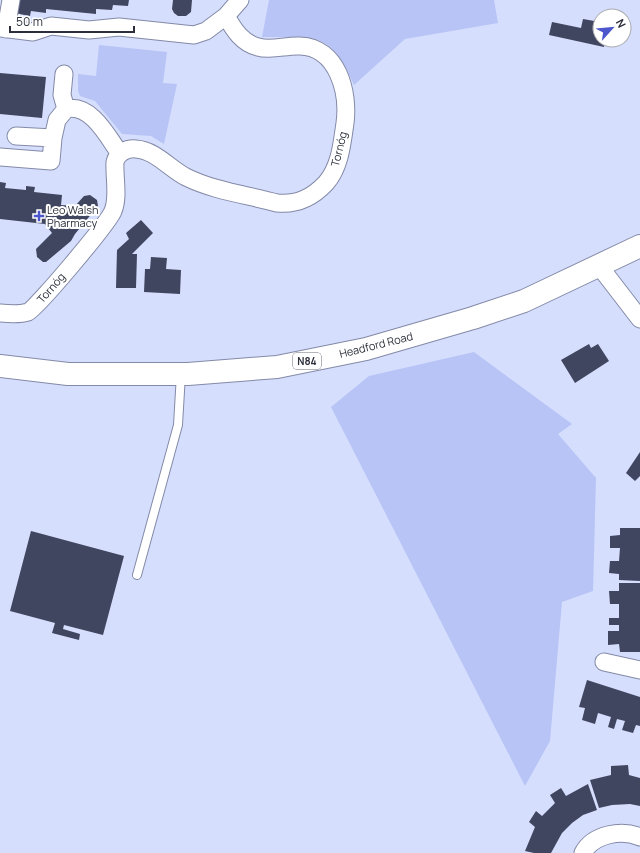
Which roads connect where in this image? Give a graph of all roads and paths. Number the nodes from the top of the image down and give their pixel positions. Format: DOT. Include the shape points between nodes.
graph roads {
  1 [pos="11,0"];
  2 [pos="240,0"];
  3 [pos="226,16"];
  4 [pos="3,28"];
  5 [pos="64,74"];
  6 [pos="66,109"];
  7 [pos="16,136"];
  8 [pos="52,138"];
  9 [pos="120,154"];
  10 [pos="0,157"];
  11 [pos="640,246"];
  12 [pos="600,267"];
  13 [pos="0,313"];
  14 [pos="640,319"];
  15 [pos="0,366"];
  16 [pos="181,374"];
  17 [pos="137,575"];
  18 [pos="604,662"];
  19 [pos="640,670"];
  20 [pos="640,837"];
  21 [pos="583,853"];
  1 -- 4 [label="street"];
  2 -- 3 [label="street"];
  3 -- 4 [label="street" via="206,31 194,35 119,27 89,30 51,26 33,32"];
  3 -- 9 [label="street, Tornóg" via="241,38 248,43 268,49 308,47 326,56 338,73 345,94 346,116 338,162 327,182 316,194 302,201 290,204 277,203 202,184 186,177 146,151 132,149"];
  5 -- 6 [label="street" via="62,95"];
  6 -- 8 [label="street" via="57,120"];
  6 -- 9 [label="street" via="78,109 90,116"];
  7 -- 8 [label="street"];
  8 -- 10 [label="street" via="51,161"];
  9 -- 13 [label="street, Tornóg" via="115,162 113,212 41,302 29,312"];
  11 -- 12 [label="main road, Headford Road / N84"];
  12 -- 14 [label="street"];
  12 -- 16 [label="main road, Headford Road / N84" via="524,301 366,349 277,367"];
  15 -- 16 [label="main road, Headford Road / N84" via="68,374"];
  16 -- 17 [label="lane" via="178,425"];
  18 -- 19 [label="street"];
  20 -- 21 [label="street" via="614,833 586,847"];
}
